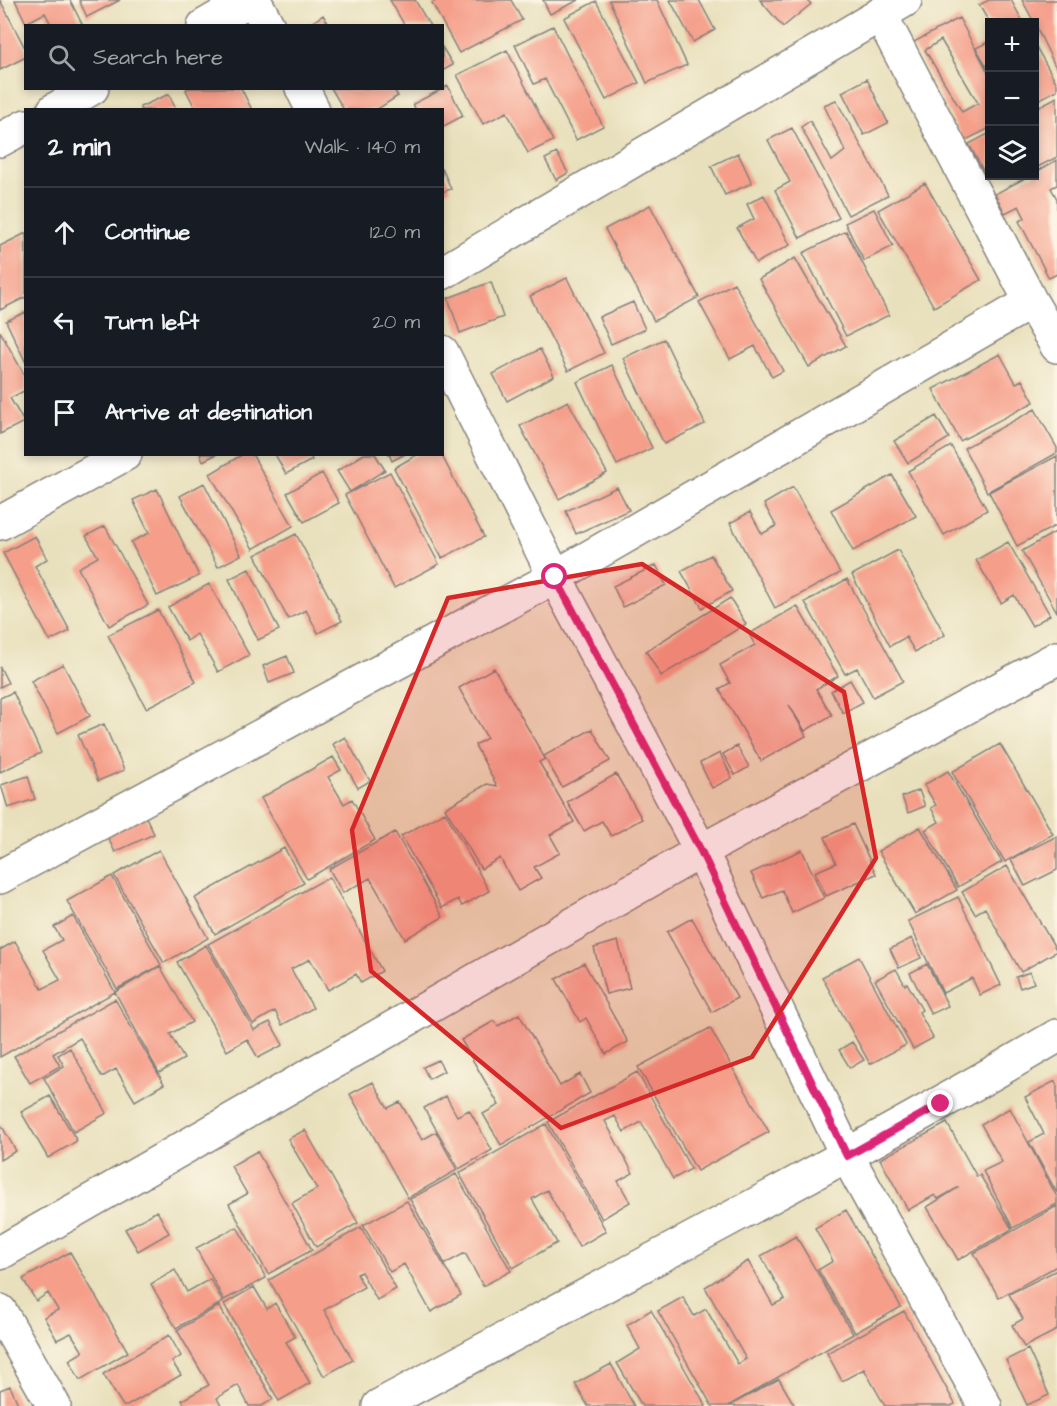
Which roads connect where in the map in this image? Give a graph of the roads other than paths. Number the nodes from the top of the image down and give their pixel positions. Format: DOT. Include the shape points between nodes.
graph roads {
  1 [pos="252,0"];
  2 [pos="892,7"];
  3 [pos="208,24"];
  4 [pos="267,24"];
  5 [pos="89,90"];
  6 [pos="303,90"];
  7 [pos="57,108"];
  8 [pos="312,108"];
  9 [pos="24,127"];
  10 [pos="0,140"];
  11 [pos="444,272"];
  12 [pos="1031,302"];
  13 [pos="1057,346"];
  14 [pos="444,356"];
  15 [pos="120,456"];
  16 [pos="0,523"];
  17 [pos="555,577"];
  18 [pos="1057,658"];
  19 [pos="701,851"];
  20 [pos="0,877"];
  21 [pos="1057,1036"];
  22 [pos="847,1156"];
  23 [pos="0,1253"];
  24 [pos="0,1311"];
  25 [pos="54,1406"];
  26 [pos="379,1406"];
  27 [pos="985,1406"];
  1 -- 3 [label="street"];
  1 -- 4 [label="street"];
  2 -- 11 [label="street"];
  2 -- 12 [label="street"];
  5 -- 7 [label="street"];
  6 -- 8 [label="street"];
  9 -- 10 [label="street"];
  12 -- 13 [label="street"];
  12 -- 17 [label="street"];
  14 -- 17 [label="street"];
  15 -- 16 [label="street"];
  17 -- 19 [label="street"];
  17 -- 20 [label="street"];
  18 -- 19 [label="street"];
  19 -- 22 [label="street"];
  19 -- 23 [label="street"];
  21 -- 22 [label="street"];
  22 -- 26 [label="street"];
  22 -- 27 [label="street"];
  24 -- 25 [label="street"];
}
